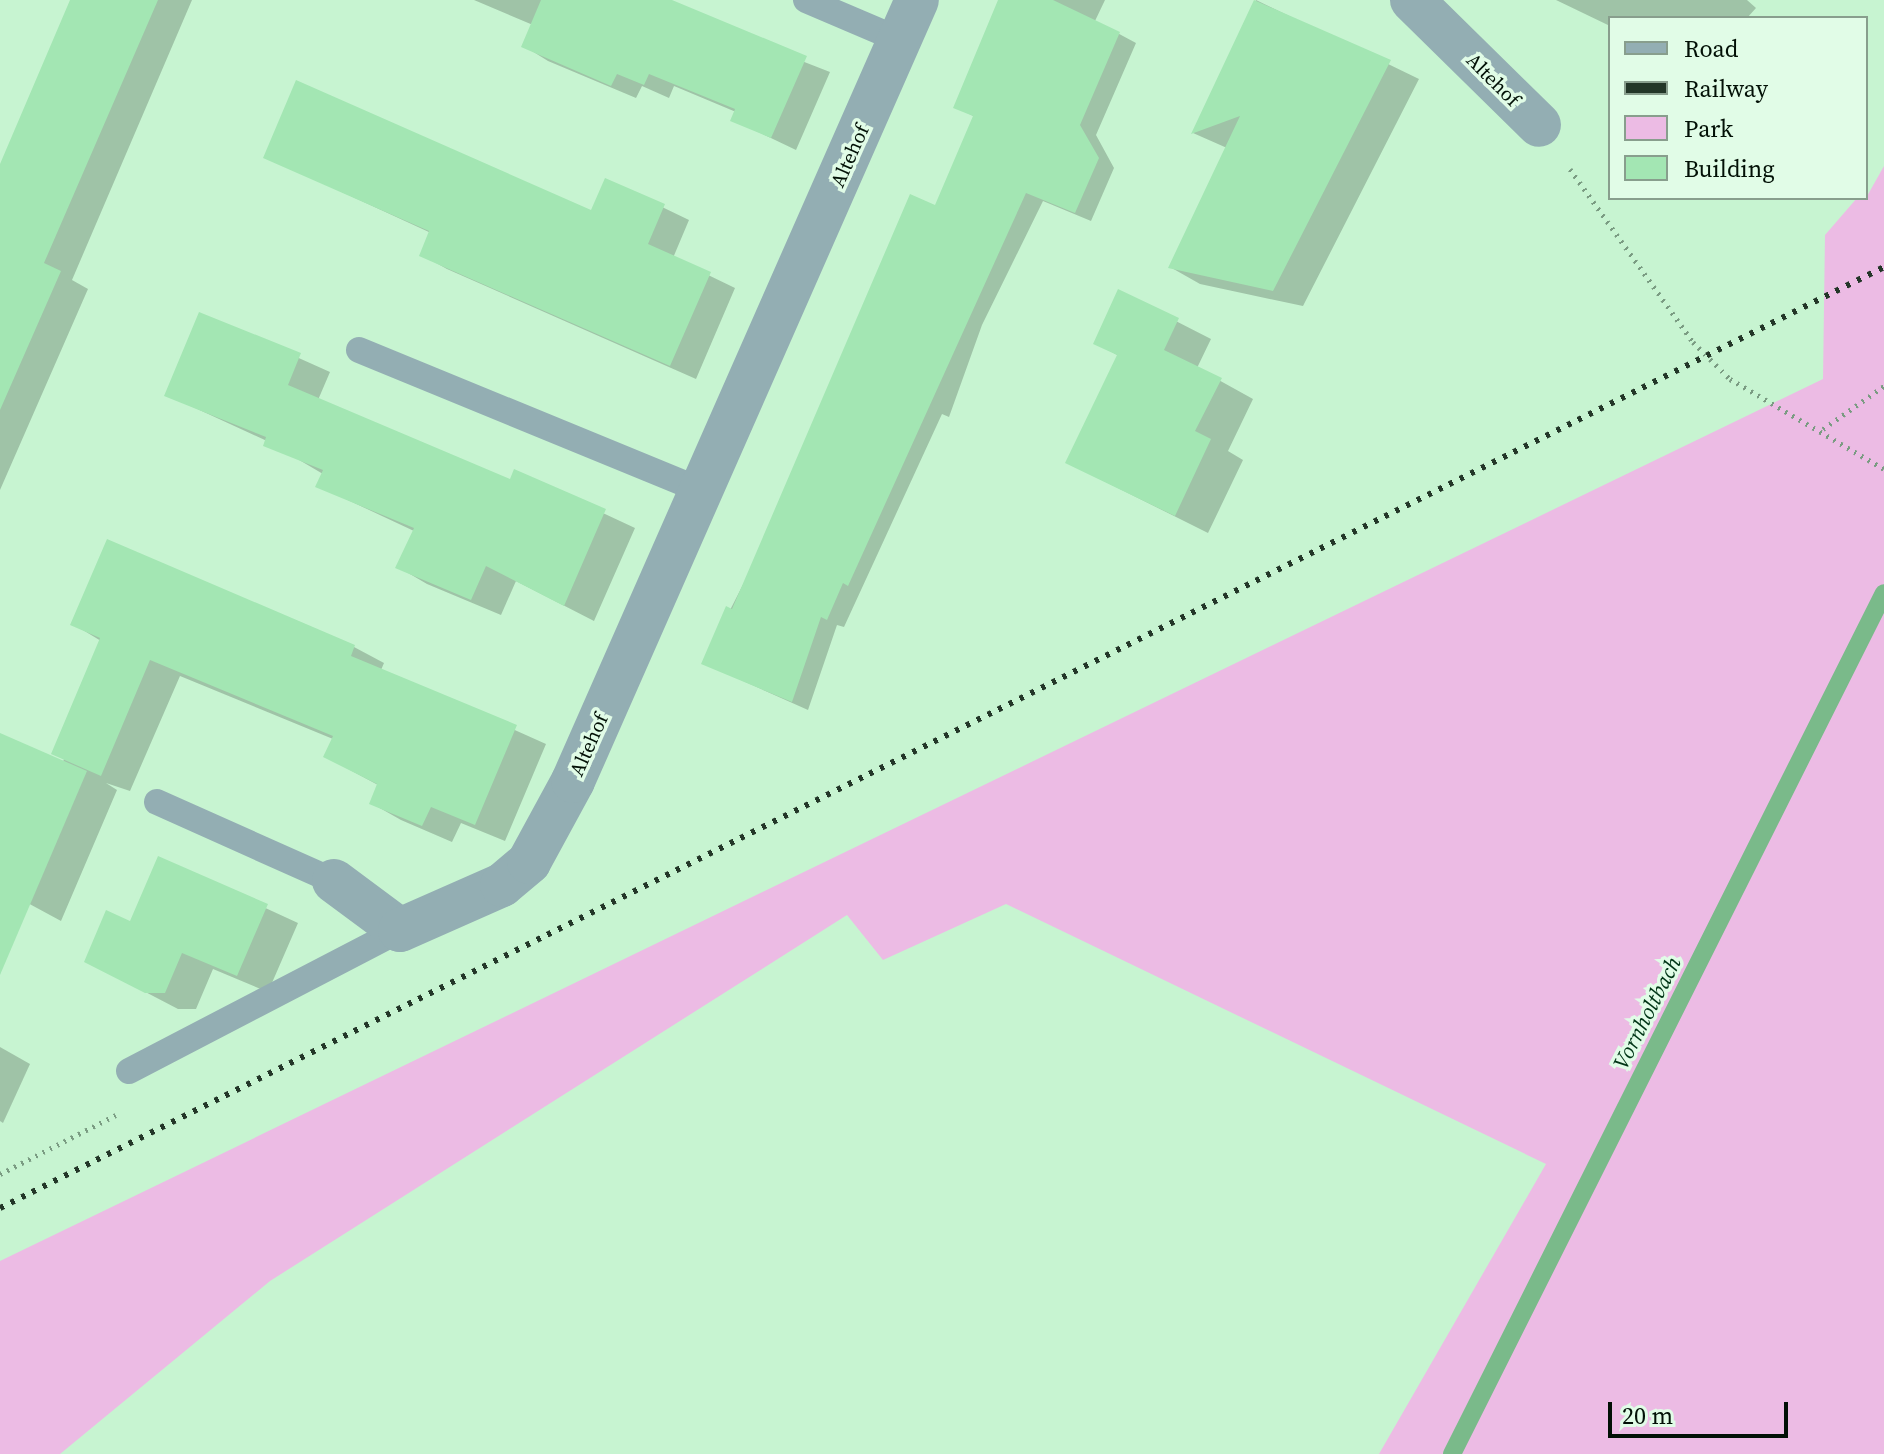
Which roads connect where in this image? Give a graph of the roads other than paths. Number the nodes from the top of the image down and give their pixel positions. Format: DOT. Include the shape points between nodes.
graph roads {
  1 [pos="806,0"];
  2 [pos="917,0"];
  3 [pos="1412,0"];
  4 [pos="900,40"];
  5 [pos="1539,125"];
  6 [pos="359,350"];
  7 [pos="703,491"];
  8 [pos="157,802"];
  9 [pos="334,881"];
  10 [pos="400,930"];
  11 [pos="129,1071"];
  1 -- 4 [label="lane"];
  2 -- 4 [label="street, Altehof"];
  3 -- 5 [label="street, Altehof"];
  4 -- 7 [label="street, Altehof"];
  6 -- 7 [label="lane"];
  7 -- 10 [label="street, Altehof" via="573,781 529,862 502,885"];
  8 -- 9 [label="lane"];
  9 -- 10 [label="street"];
  10 -- 11 [label="lane, Altehof"];
}
